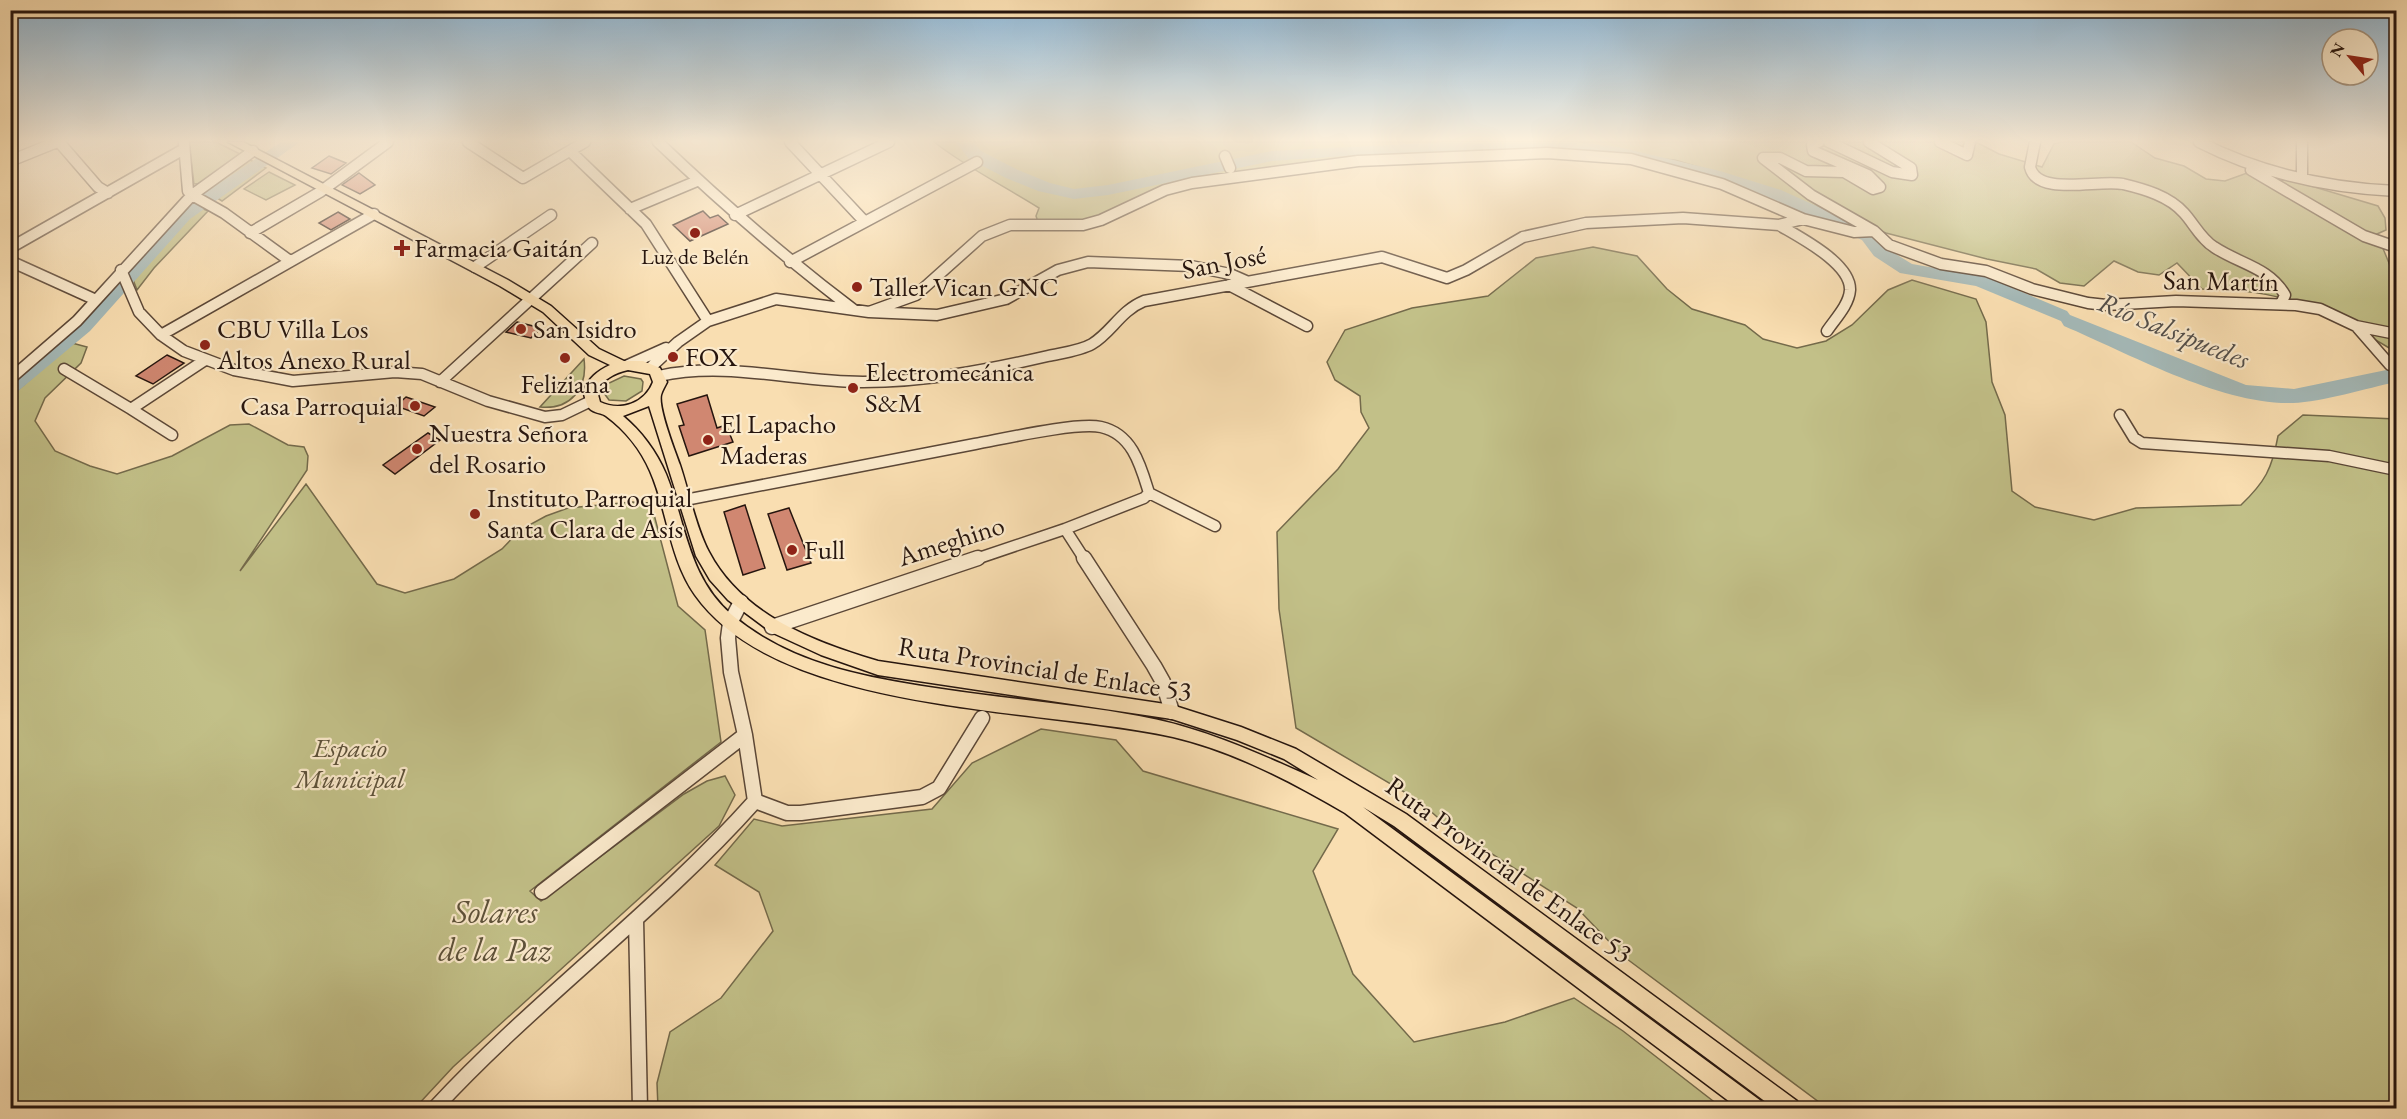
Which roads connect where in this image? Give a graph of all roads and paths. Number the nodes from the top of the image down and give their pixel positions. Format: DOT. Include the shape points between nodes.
graph roads {
  1 [pos="106,194"];
  2 [pos="192,194"];
  3 [pos="199,194"];
  4 [pos="313,194"];
  5 [pos="338,194"];
  6 [pos="615,194"];
  7 [pos="665,194"];
  8 [pos="711,194"];
  9 [pos="782,194"];
  10 [pos="840,194"];
  11 [pos="915,194"];
  12 [pos="1156,194"];
  13 [pos="1746,194"];
  14 [pos="1810,194"];
  15 [pos="2148,194"];
  16 [pos="2293,194"];
  17 [pos="195,197"];
  18 [pos="630,209"];
  19 [pos="374,214"];
  20 [pos="551,215"];
  21 [pos="735,216"];
  22 [pos="1803,219"];
  23 [pos="864,221"];
  24 [pos="1779,225"];
  25 [pos="1874,231"];
  26 [pos="250,233"];
  27 [pos="592,243"];
  28 [pos="2397,247"];
  29 [pos="10,248"];
  30 [pos="10,261"];
  31 [pos="290,261"];
  32 [pos="790,262"];
  33 [pos="475,267"];
  34 [pos="121,272"];
  35 [pos="1246,280"];
  36 [pos="1229,285"];
  37 [pos="530,298"];
  38 [pos="96,300"];
  39 [pos="2281,304"];
  40 [pos="854,310"];
  41 [pos="869,312"];
  42 [pos="708,321"];
  43 [pos="1307,326"];
  44 [pos="2356,326"];
  45 [pos="1827,331"];
  46 [pos="2397,334"];
  47 [pos="161,335"];
  48 [pos="678,342"];
  49 [pos="594,352"];
  50 [pos="205,360"];
  51 [pos="2390,365"];
  52 [pos="625,366"];
  53 [pos="64,369"];
  54 [pos="654,372"];
  55 [pos="10,379"];
  56 [pos="596,381"];
  57 [pos="440,382"];
  58 [pos="654,395"];
  59 [pos="591,402"];
  60 [pos="131,409"];
  61 [pos="610,412"];
  62 [pos="2120,416"];
  63 [pos="172,435"];
  64 [pos="2397,470"];
  65 [pos="1146,496"];
  66 [pos="678,498"];
  67 [pos="1215,526"];
  68 [pos="1065,529"];
  69 [pos="741,602"];
  70 [pos="730,623"];
  71 [pos="772,627"];
  72 [pos="1172,712"];
  73 [pos="982,718"];
  74 [pos="746,735"];
  75 [pos="755,801"];
  76 [pos="543,892"];
  77 [pos="636,919"];
  78 [pos="435,1108"];
  79 [pos="640,1108"];
  80 [pos="1754,1108"];
  81 [pos="1790,1108"];
  1 -- 29 [label="street"];
  2 -- 17 [label="street"];
  3 -- 17 [label="street"];
  4 -- 26 [label="street"];
  5 -- 19 [label="main road"];
  6 -- 18 [label="street"];
  7 -- 18 [label="street"];
  8 -- 21 [label="street"];
  9 -- 21 [label="street"];
  10 -- 23 [label="street"];
  11 -- 23 [label="street"];
  12 -- 41 [label="street" via="1083,225 1010,225 982,236 916,295"];
  13 -- 22 [label="street"];
  14 -- 25 [label="street, San Martín"];
  15 -- 39 [label="street" via="2173,203 2214,247 2280,284 2284,296"];
  16 -- 28 [label="street" via="2364,236"];
  17 -- 26 [label="street"];
  17 -- 34 [label="street"];
  18 -- 42 [label="street" via="645,224"];
  19 -- 31 [label="street"];
  19 -- 33 [label="main road"];
  20 -- 33 [label="street"];
  21 -- 32 [label="street"];
  22 -- 24 [label="street, San José"];
  22 -- 25 [label="street" via="1854,232"];
  23 -- 32 [label="street"];
  24 -- 35 [label="street, San José" via="1709,217 1580,224 1522,238 1447,278 1382,257"];
  24 -- 45 [label="street" via="1807,242 1851,280 1850,293"];
  25 -- 39 [label="street, San Martín" via="1900,251 2088,303 2176,300"];
  26 -- 31 [label="street"];
  27 -- 37 [label="street"];
  30 -- 38 [label="street"];
  31 -- 47 [label="street"];
  32 -- 40 [label="street"];
  33 -- 37 [label="main road"];
  34 -- 38 [label="street"];
  34 -- 47 [label="street" via="139,312"];
  35 -- 36 [label="street, San José"];
  35 -- 41 [label="street" via="1199,268 1088,262 1058,270 1006,299 937,315"];
  36 -- 43 [label="street"];
  36 -- 54 [label="street, San José" via="1132,305 1090,345 951,377 829,381 712,367"];
  37 -- 49 [label="main road" via="559,318"];
  37 -- 57 [label="street"];
  38 -- 55 [label="street"];
  39 -- 44 [label="street, San Martín" via="2320,309"];
  40 -- 41 [label="street"];
  40 -- 42 [label="street" via="776,299"];
  42 -- 48 [label="street"];
  44 -- 46 [label="street, San Martín"];
  44 -- 51 [label="street"];
  47 -- 50 [label="street"];
  48 -- 52 [label="street"];
  48 -- 54 [label="street"];
  49 -- 52 [label="main road"];
  49 -- 56 [label="main road"];
  50 -- 57 [label="street" via="293,381 395,372 422,374"];
  50 -- 60 [label="street"];
  52 -- 54 [label="main road"];
  52 -- 56 [label="main road"];
  53 -- 60 [label="street"];
  54 -- 58 [label="main road" via="660,382"];
  56 -- 59 [label="main road" via="590,392"];
  57 -- 59 [label="street" via="545,417"];
  58 -- 61 [label="main road" via="630,410"];
  58 -- 66 [label="main road, Ruta Provincial de Enlace 53"];
  59 -- 61 [label="main road"];
  60 -- 63 [label="street"];
  61 -- 66 [label="main road, Ruta Provincial de Enlace 53" via="650,456"];
  62 -- 64 [label="street" via="2134,438 2142,442 2329,456"];
  65 -- 66 [label="street" via="1137,455 1125,440 1102,427 1084,427"];
  65 -- 67 [label="street"];
  65 -- 68 [label="street, Ameghino"];
  66 -- 69 [label="main road, Ruta Provincial de Enlace 53" via="712,572"];
  66 -- 70 [label="main road, Ruta Provincial de Enlace 53" via="687,568 701,592"];
  68 -- 71 [label="street, Ameghino"];
  68 -- 72 [label="street" via="1154,666"];
  69 -- 70 [label="street"];
  69 -- 71 [label="main road, Ruta Provincial de Enlace 53"];
  70 -- 74 [label="street" via="731,672"];
  70 -- 80 [label="main road, Ruta Provincial de Enlace 53" via="757,641 836,675 915,692 1176,731 1312,785 1398,842"];
  71 -- 72 [label="main road, Ruta Provincial de Enlace 53" via="878,668"];
  72 -- 81 [label="main road, Ruta Provincial de Enlace 53" via="1290,754 1363,796"];
  73 -- 75 [label="street" via="939,788 922,797 801,813 787,813"];
  74 -- 75 [label="street"];
  74 -- 76 [label="street"];
  75 -- 77 [label="street" via="702,860"];
  77 -- 78 [label="street" via="551,993"];
  77 -- 79 [label="street"];
}
